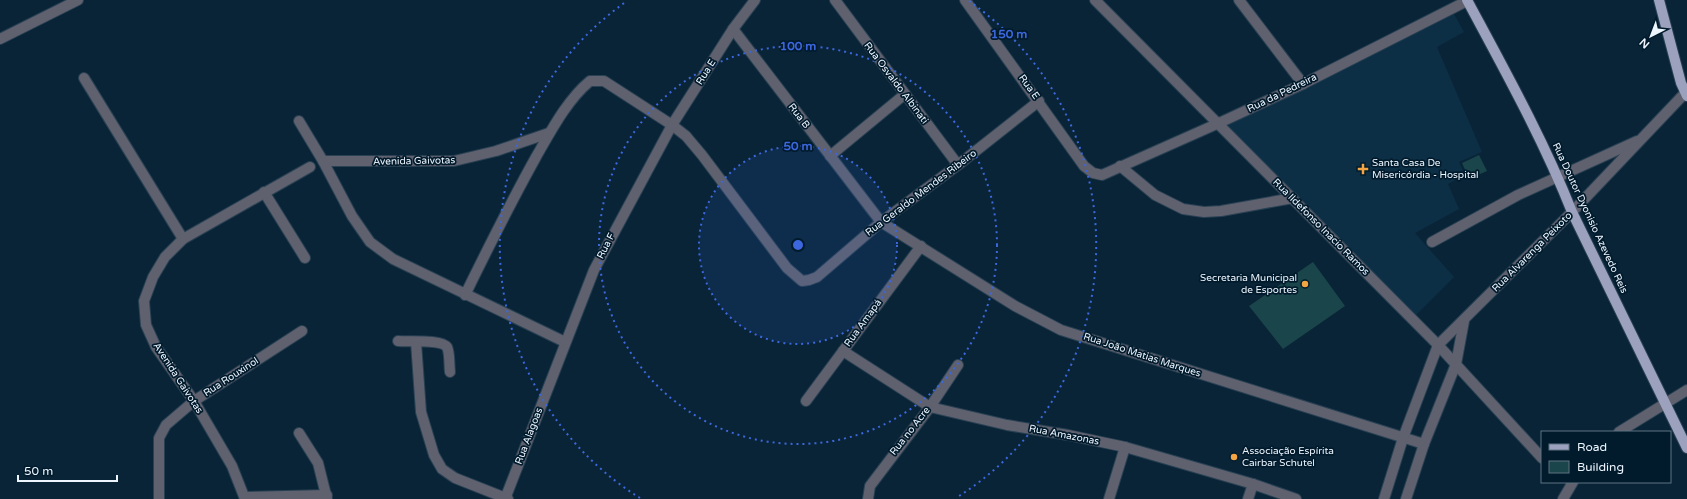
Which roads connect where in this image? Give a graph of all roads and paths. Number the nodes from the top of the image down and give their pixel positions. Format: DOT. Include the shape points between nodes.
graph roads {
  1 [pos="78,0"];
  2 [pos="755,0"];
  3 [pos="835,0"];
  4 [pos="965,0"];
  5 [pos="1094,0"];
  6 [pos="1239,0"];
  7 [pos="1659,0"];
  8 [pos="1467,1"];
  9 [pos="732,29"];
  10 [pos="0,39"];
  11 [pos="84,78"];
  12 [pos="1303,84"];
  13 [pos="905,94"];
  14 [pos="1686,94"];
  15 [pos="1039,101"];
  16 [pos="299,121"];
  17 [pos="1219,123"];
  18 [pos="672,125"];
  19 [pos="549,134"];
  20 [pos="1640,139"];
  21 [pos="830,156"];
  22 [pos="323,161"];
  23 [pos="958,165"];
  24 [pos="1120,166"];
  25 [pos="310,167"];
  26 [pos="1093,173"];
  27 [pos="1558,176"];
  28 [pos="264,192"];
  29 [pos="1293,198"];
  30 [pos="1572,212"];
  31 [pos="881,222"];
  32 [pos="183,239"];
  33 [pos="1432,242"];
  34 [pos="921,246"];
  35 [pos="305,258"];
  36 [pos="465,295"];
  37 [pos="1464,321"];
  38 [pos="302,330"];
  39 [pos="398,341"];
  40 [pos="416,342"];
  41 [pos="564,342"];
  42 [pos="1438,345"];
  43 [pos="843,351"];
  44 [pos="1456,364"];
  45 [pos="958,365"];
  46 [pos="450,372"];
  47 [pos="553,372"];
  48 [pos="1687,390"];
  49 [pos="194,401"];
  50 [pos="806,401"];
  51 [pos="1666,404"];
  52 [pos="930,407"];
  53 [pos="1621,431"];
  54 [pos="299,433"];
  55 [pos="1403,438"];
  56 [pos="1424,444"];
  57 [pos="1125,447"];
  58 [pos="1687,448"];
  59 [pos="1541,457"];
  60 [pos="1253,484"];
  61 [pos="1569,484"];
  62 [pos="327,497"];
  63 [pos="245,498"];
  64 [pos="159,499"];
  65 [pos="506,499"];
  66 [pos="868,499"];
  67 [pos="1108,499"];
  68 [pos="1248,499"];
  69 [pos="1296,499"];
  70 [pos="1384,499"];
  71 [pos="1406,499"];
  72 [pos="1562,499"];
  1 -- 10 [label="street"];
  2 -- 9 [label="street, Rua E"];
  3 -- 13 [label="street, Rua Osvaldo Albinati"];
  4 -- 15 [label="street, Rua E"];
  5 -- 17 [label="street, Rua Ildefonso Inacio Ramos"];
  6 -- 12 [label="street"];
  7 -- 14 [label="main road"];
  8 -- 12 [label="street, Rua da Pedreira"];
  8 -- 27 [label="main road, Rua Doutor Dyonisio Azevedo Reis"];
  9 -- 18 [label="street, Rua E"];
  9 -- 21 [label="street, Rua B"];
  11 -- 32 [label="street"];
  12 -- 17 [label="street, Rua da Pedreira"];
  13 -- 21 [label="street"];
  13 -- 23 [label="street, Rua Osvaldo Albinati"];
  14 -- 20 [label="street, Rua Alvarenga Peixoto"];
  15 -- 23 [label="street, Rua Geraldo Mendes Ribeiro"];
  15 -- 26 [label="street, Rua E" via="1084,166"];
  16 -- 22 [label="street"];
  17 -- 24 [label="street, Rua da Pedreira"];
  17 -- 29 [label="street, Rua Ildefonso Inacio Ramos"];
  18 -- 19 [label="street" via="604,81 590,81 579,90"];
  18 -- 31 [label="street, Rua Geraldo Mendes Ribeiro" via="686,136 702,155 787,268 802,281 816,277"];
  18 -- 41 [label="street, Rua F" via="594,270"];
  19 -- 22 [label="street, Avenida Gaivotas" via="454,162"];
  19 -- 36 [label="street"];
  20 -- 27 [label="street, Rua Alvarenga Peixoto"];
  20 -- 30 [label="street, Rua Alvarenga Peixoto"];
  21 -- 31 [label="street, Rua B"];
  22 -- 36 [label="street" via="352,216 370,242 393,259"];
  23 -- 31 [label="street, Rua Geraldo Mendes Ribeiro"];
  24 -- 26 [label="street, Rua da Pedreira" via="1102,175"];
  24 -- 29 [label="street" via="1156,195 1183,209 1221,211"];
  25 -- 28 [label="street, Avenida Gaivotas"];
  27 -- 30 [label="main road, Rua Doutor Dyonisio Azevedo Reis"];
  27 -- 33 [label="street, Rua Alvarenga Peixoto"];
  28 -- 32 [label="street, Avenida Gaivotas"];
  28 -- 35 [label="street"];
  29 -- 42 [label="street, Rua Ildefonso Inacio Ramos"];
  30 -- 37 [label="street, Rua Alvarenga Peixoto"];
  30 -- 51 [label="main road, Rua Doutor Dyonisio Azevedo Reis"];
  31 -- 34 [label="street, Rua João Matias Marques"];
  32 -- 49 [label="street, Avenida Gaivotas" via="165,257 153,277 144,301 146,325 156,347"];
  34 -- 43 [label="street, Rua Amapá"];
  34 -- 55 [label="street, Rua João Matias Marques" via="1015,306 1062,330"];
  36 -- 41 [label="street"];
  37 -- 42 [label="street, Rua Alvarenga Peixoto"];
  37 -- 44 [label="street"];
  38 -- 49 [label="street, Rua Rouxinol"];
  39 -- 40 [label="street"];
  40 -- 46 [label="street" via="443,343 448,348"];
  40 -- 65 [label="street" via="421,412 434,455 442,469 454,478"];
  41 -- 47 [label="street, Rua F"];
  42 -- 44 [label="street, Rua Ildefonso Inacio Ramos"];
  42 -- 55 [label="street"];
  43 -- 50 [label="street, Rua Amapá"];
  43 -- 52 [label="street, Rua Amazonas"];
  44 -- 56 [label="street"];
  44 -- 59 [label="street, Rua Ildefonso Inacio Ramos"];
  45 -- 52 [label="street, Rua no Acre"];
  47 -- 65 [label="street, Rua Alagoas"];
  48 -- 51 [label="street"];
  49 -- 63 [label="street, Avenida Gaivotas" via="232,466"];
  49 -- 64 [label="street, Rua Rouxinol" via="166,424 159,438"];
  51 -- 53 [label="street"];
  51 -- 58 [label="main road, Rua Doutor Dyonisio Azevedo Reis"];
  52 -- 57 [label="street, Rua Amazonas" via="1000,424"];
  52 -- 66 [label="street, Rua no Acre" via="870,486"];
  54 -- 62 [label="street" via="318,463"];
  55 -- 56 [label="street, Rua João Matias Marques"];
  55 -- 70 [label="street"];
  56 -- 71 [label="street"];
  57 -- 60 [label="street, Rua Amazonas"];
  57 -- 67 [label="street"];
  60 -- 68 [label="street"];
  60 -- 69 [label="street, Rua Amazonas"];
  61 -- 72 [label="street"];
  62 -- 63 [label="street"];
}
